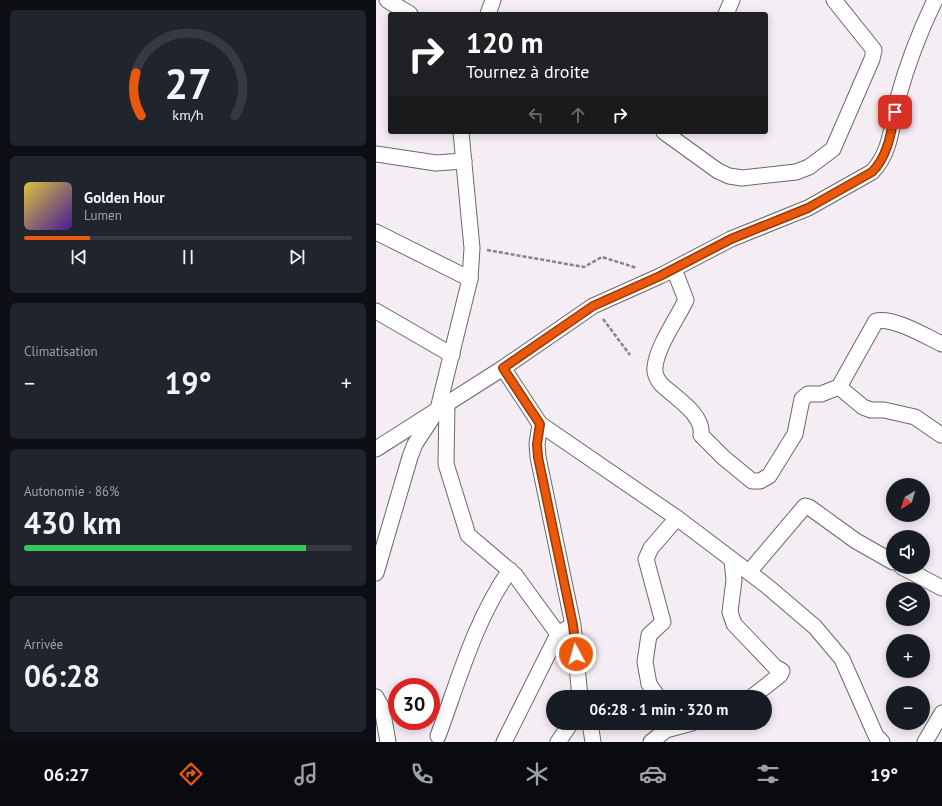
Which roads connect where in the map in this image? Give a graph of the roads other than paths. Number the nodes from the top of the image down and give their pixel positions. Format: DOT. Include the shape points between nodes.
graph roads {
  1 [pos="387,0"];
  2 [pos="493,0"];
  3 [pos="732,0"];
  4 [pos="834,0"];
  5 [pos="935,0"];
  6 [pos="407,12"];
  7 [pos="489,12"];
  8 [pos="727,12"];
  9 [pos="461,134"];
  10 [pos="671,134"];
  11 [pos="376,154"];
  12 [pos="464,161"];
  13 [pos="376,232"];
  14 [pos="674,269"];
  15 [pos="470,279"];
  16 [pos="376,311"];
  17 [pos="942,344"];
  18 [pos="452,355"];
  19 [pos="503,368"];
  20 [pos="839,388"];
  21 [pos="443,406"];
  22 [pos="540,424"];
  23 [pos="942,438"];
  24 [pos="376,449"];
  25 [pos="678,518"];
  26 [pos="886,558"];
  27 [pos="732,560"];
  28 [pos="510,570"];
  29 [pos="749,572"];
  30 [pos="376,573"];
  31 [pos="915,574"];
  32 [pos="942,588"];
  33 [pos="573,625"];
  34 [pos="558,634"];
  35 [pos="579,690"];
  36 [pos="653,690"];
  37 [pos="761,690"];
  38 [pos="376,697"];
  39 [pos="942,713"];
  40 [pos="566,730"];
  41 [pos="666,730"];
  42 [pos="438,736"];
  43 [pos="388,742"];
  44 [pos="504,742"];
  45 [pos="558,742"];
  46 [pos="651,742"];
  47 [pos="882,742"];
  48 [pos="924,742"];
  1 -- 6 [label="street"];
  2 -- 7 [label="street"];
  3 -- 8 [label="street"];
  4 -- 10 [label="street" via="874,50 837,141 828,154 809,167 796,172 742,178 718,171"];
  5 -- 14 [label="street" via="923,26 898,98 889,142 879,165 872,172 808,208 731,239"];
  9 -- 12 [label="street"];
  11 -- 12 [label="street" via="436,164"];
  12 -- 15 [label="street" via="472,248"];
  13 -- 15 [label="street"];
  14 -- 19 [label="street" via="593,306"];
  14 -- 20 [label="street" via="686,300 658,354 656,378 698,420 702,429 701,435 724,458 752,480 760,481 769,476 795,434 802,399 808,394 821,394"];
  15 -- 18 [label="street"];
  16 -- 18 [label="street"];
  17 -- 20 [label="street" via="893,322 884,319 876,321"];
  18 -- 21 [label="street"];
  19 -- 21 [label="street"];
  19 -- 22 [label="street"];
  20 -- 23 [label="street" via="863,407 915,417"];
  21 -- 24 [label="street"];
  21 -- 28 [label="street" via="446,464 468,535"];
  21 -- 30 [label="street" via="415,444 410,456"];
  22 -- 25 [label="street"];
  22 -- 33 [label="street" via="538,457"];
  25 -- 27 [label="street"];
  25 -- 36 [label="street" via="651,548 646,559 663,622 649,635 645,662 649,684"];
  26 -- 29 [label="street" via="805,506"];
  27 -- 29 [label="street"];
  27 -- 37 [label="street" via="734,580 730,612 734,624 775,667 782,671"];
  28 -- 34 [label="street"];
  28 -- 42 [label="street" via="484,613 456,682"];
  29 -- 47 [label="street" via="815,627 842,659 876,736"];
  31 -- 32 [label="street"];
  33 -- 34 [label="street"];
  33 -- 35 [label="street"];
  34 -- 44 [label="street"];
  38 -- 43 [label="street" via="382,708"];
  39 -- 48 [label="street"];
  40 -- 45 [label="street"];
  41 -- 46 [label="street"];
}
